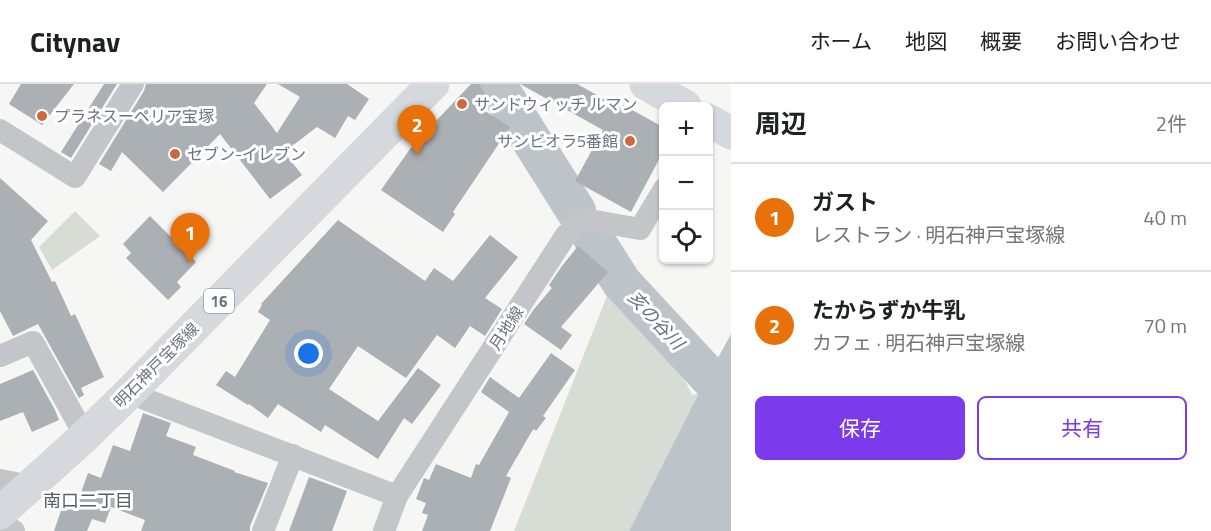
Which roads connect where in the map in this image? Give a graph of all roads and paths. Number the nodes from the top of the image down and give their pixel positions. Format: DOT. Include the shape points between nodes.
graph roads {
  1 [pos="133,84"];
  2 [pos="433,84"];
  3 [pos="646,84"];
  4 [pos="678,102"];
  5 [pos="0,130"];
  6 [pos="659,196"];
  7 [pos="0,356"];
  8 [pos="129,393"];
  9 [pos="85,436"];
  10 [pos="292,455"];
  11 [pos="15,483"];
  12 [pos="397,496"];
  13 [pos="0,513"];
  14 [pos="0,522"];
  15 [pos="14,531"];
  16 [pos="263,531"];
  17 [pos="384,531"];
  1 -- 5 [label="street" via="75,177"];
  2 -- 8 [label="main road, 明石神戸宝塚線 / 16"];
  3 -- 4 [label="main road"];
  6 -- 12 [label="street, 月地線" via="640,229 584,219 566,234"];
  7 -- 9 [label="street" via="33,342"];
  8 -- 9 [label="main road, 明石神戸宝塚線 / 16"];
  8 -- 10 [label="street"];
  9 -- 11 [label="main road, 明石神戸宝塚線 / 16"];
  10 -- 12 [label="street"];
  10 -- 16 [label="street"];
  11 -- 13 [label="main road, 明石神戸宝塚線 / 16"];
  12 -- 17 [label="street, 月地線"];
  14 -- 15 [label="street"];
}
